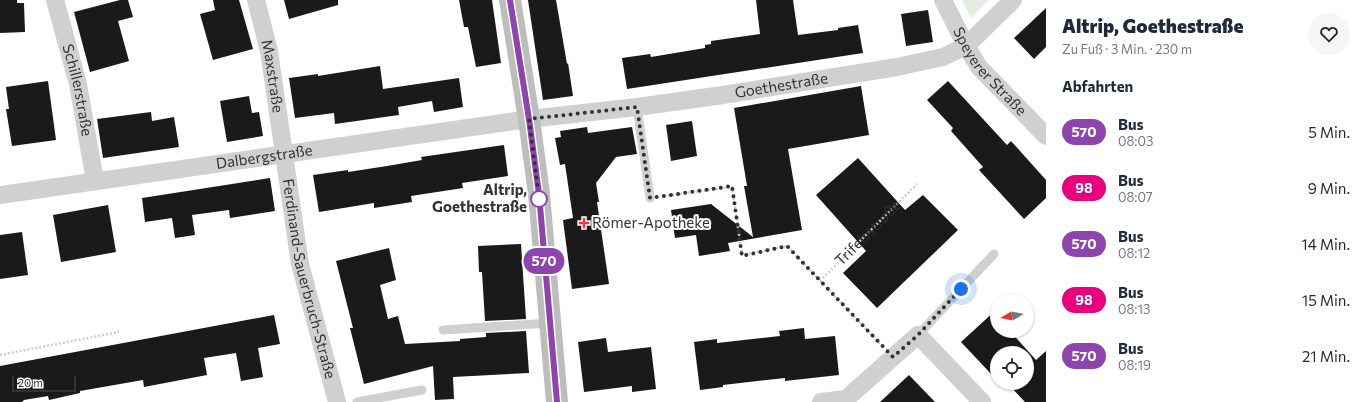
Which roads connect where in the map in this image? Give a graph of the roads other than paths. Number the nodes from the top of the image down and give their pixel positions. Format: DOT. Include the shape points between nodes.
graph roads {
  1 [pos="55,0"];
  2 [pos="256,0"];
  3 [pos="510,0"];
  4 [pos="943,0"];
  5 [pos="1013,0"];
  6 [pos="966,46"];
  7 [pos="637,107"];
  8 [pos="529,119"];
  9 [pos="1046,136"];
  10 [pos="284,154"];
  11 [pos="96,181"];
  12 [pos="0,195"];
  13 [pos="650,198"];
  14 [pos="994,254"];
  15 [pos="550,323"];
  16 [pos="443,330"];
  17 [pos="918,335"];
  18 [pos="422,390"];
  19 [pos="337,402"];
  20 [pos="357,402"];
  21 [pos="557,402"];
  22 [pos="821,402"];
  23 [pos="982,402"];
  1 -- 11 [label="street, Schillerstraße" via="78,84"];
  2 -- 10 [label="street, Maxstraße" via="269,51"];
  3 -- 8 [label="street"];
  4 -- 6 [label="street, Speyerer Straße"];
  5 -- 6 [label="street, Goethestraße"];
  6 -- 7 [label="street, Goethestraße" via="943,58 897,67"];
  6 -- 9 [label="street, Speyerer Straße" via="979,67"];
  7 -- 8 [label="street, Goethestraße"];
  7 -- 13 [label="lane"];
  8 -- 10 [label="street, Dalbergstraße"];
  8 -- 15 [label="street" via="539,194"];
  10 -- 11 [label="street, Dalbergstraße"];
  10 -- 19 [label="street, Ferdinand-Sauerbruch-Straße" via="300,264"];
  11 -- 12 [label="street, Dalbergstraße"];
  14 -- 17 [label="lane"];
  15 -- 16 [label="lane"];
  15 -- 21 [label="street"];
  17 -- 22 [label="street" via="846,399"];
  17 -- 23 [label="street"];
  18 -- 20 [label="lane"];
}
